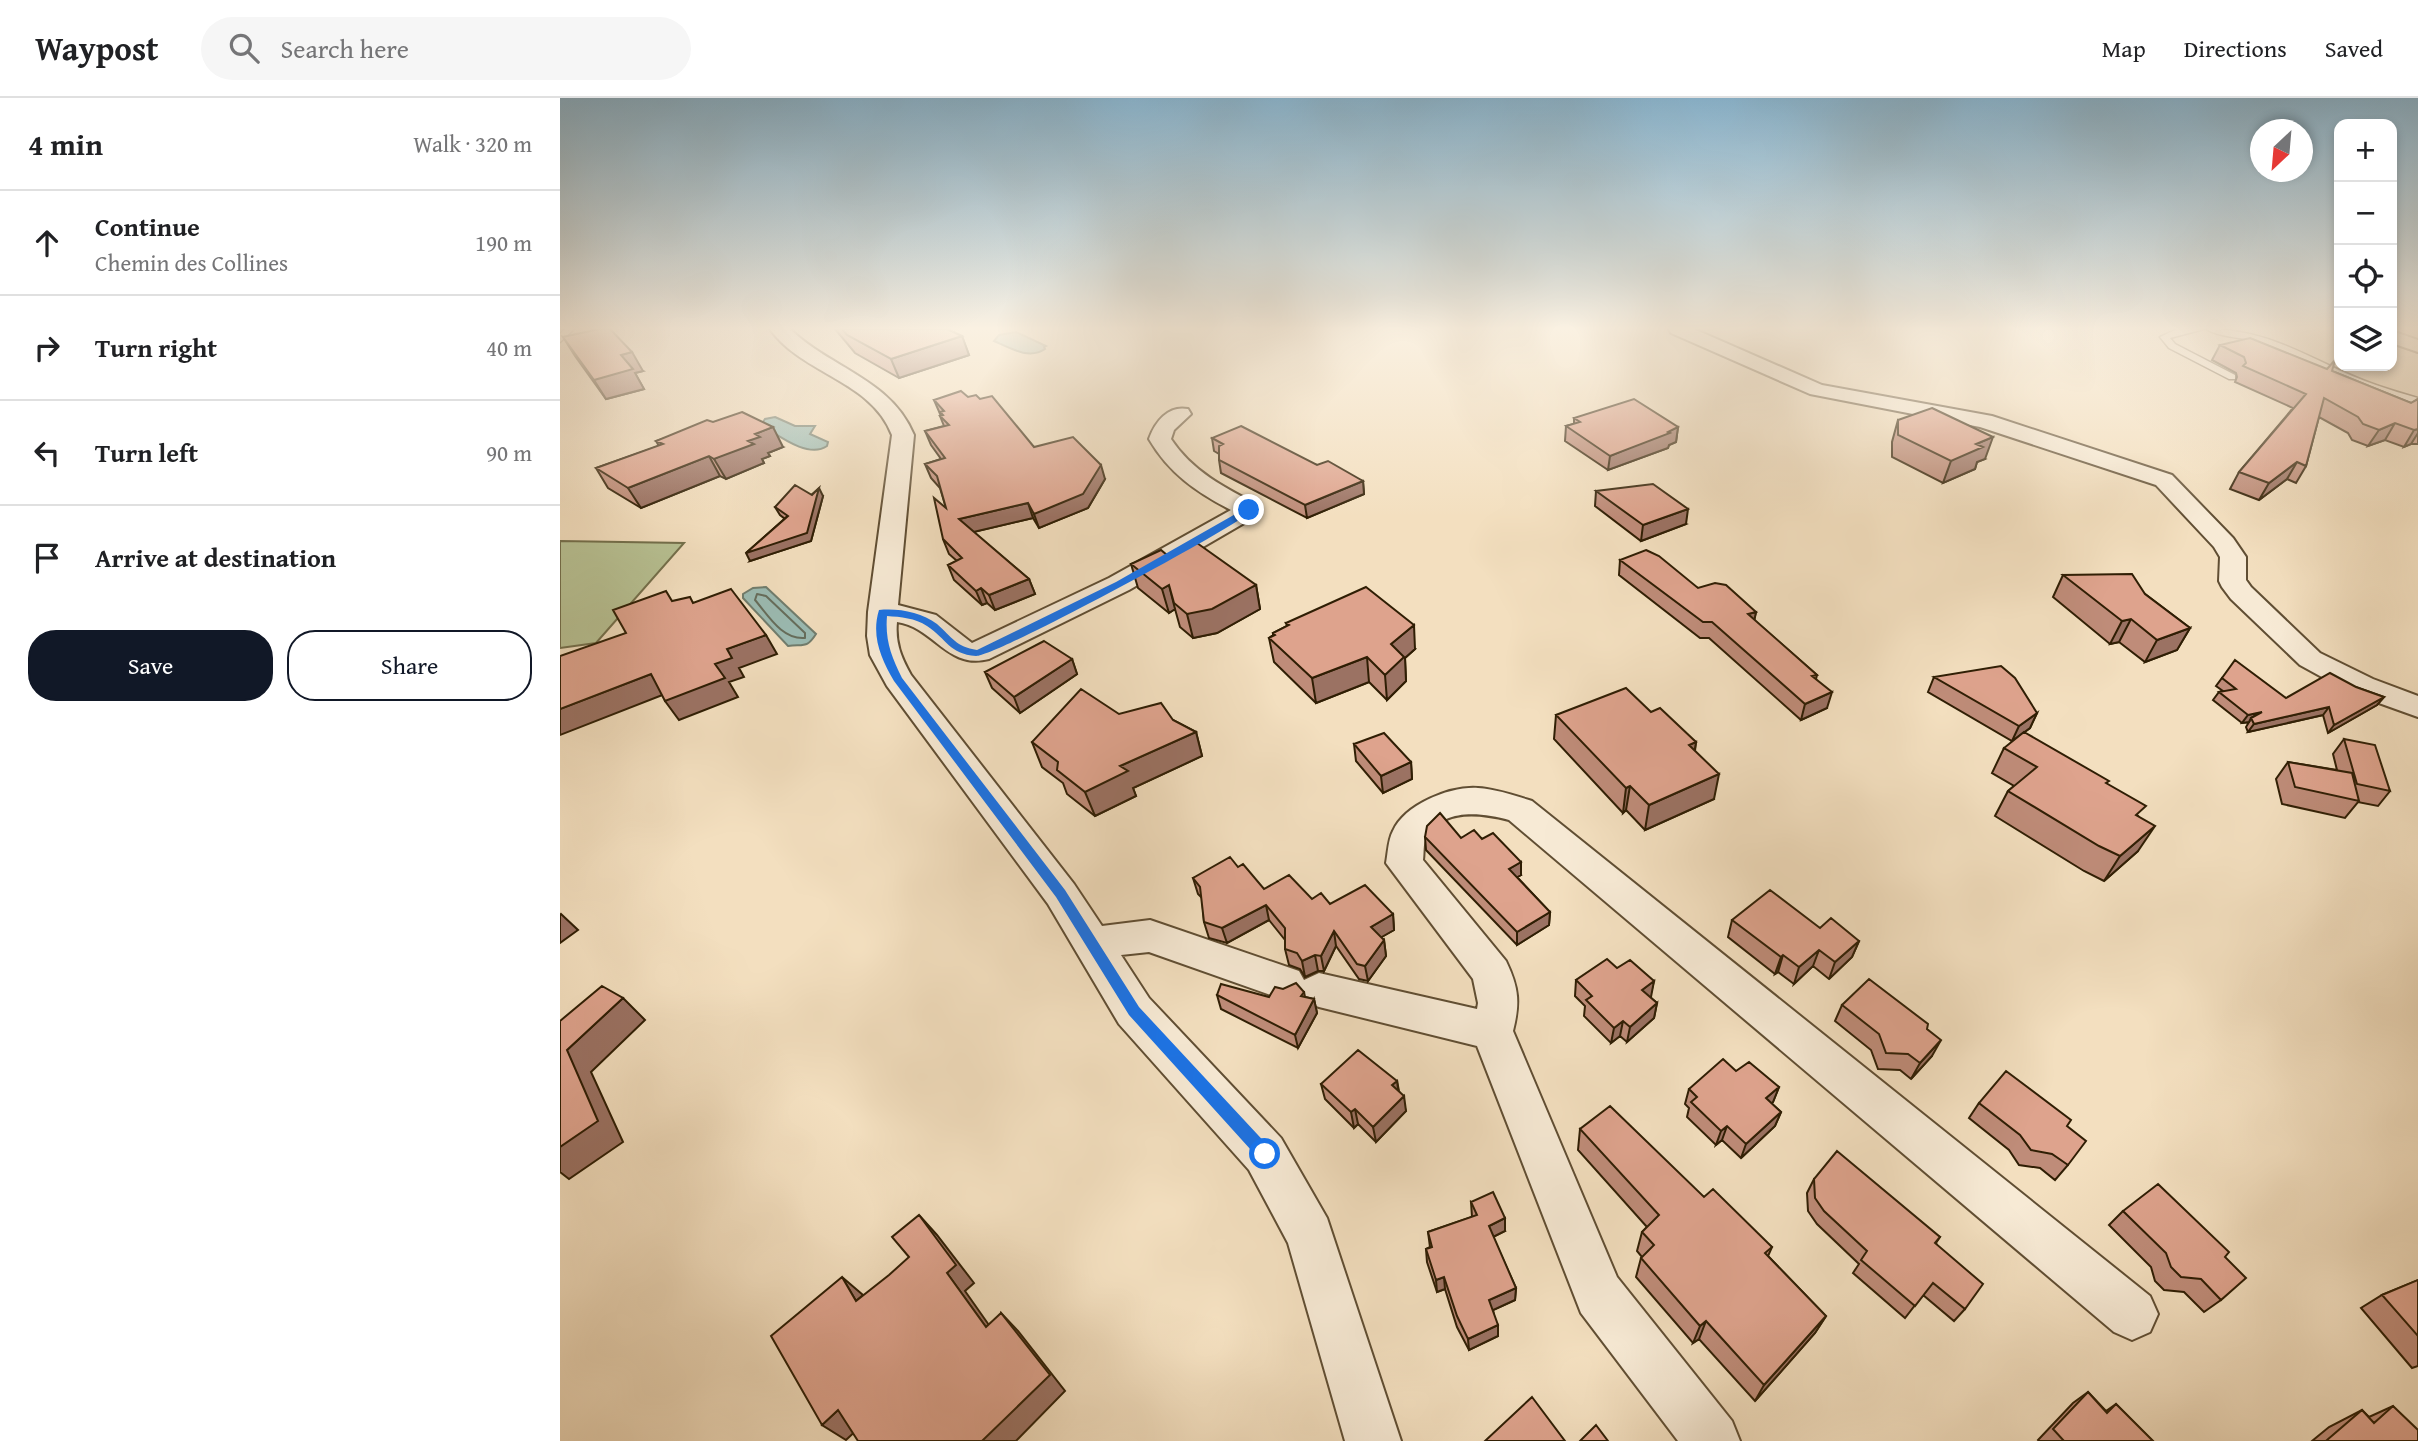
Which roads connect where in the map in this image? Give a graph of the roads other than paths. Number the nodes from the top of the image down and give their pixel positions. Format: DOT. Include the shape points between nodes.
graph roads {
  1 [pos="870,392"];
  2 [pos="1826,392"];
  3 [pos="2387,392"];
  4 [pos="2418,401"];
  5 [pos="1180,414"];
  6 [pos="882,612"];
  7 [pos="2418,707"];
  8 [pos="1091,943"];
  9 [pos="1492,1031"];
  10 [pos="2132,1314"];
  11 [pos="1373,1441"];
  12 [pos="1712,1441"];
  1 -- 6 [label="street" via="900,423 903,435"];
  2 -- 7 [label="street" via="1984,421 2164,480 2233,557 2231,581 2311,659 2362,686"];
  3 -- 4 [label="lane"];
  5 -- 6 [label="street" via="1164,426 1160,439 1167,453 1191,477 1249,510 1119,584 979,653 959,650 931,624 911,615"];
  6 -- 8 [label="street" via="883,645 898,679 1061,894"];
  8 -- 9 [label="street" via="1150,936 1302,987"];
  8 -- 11 [label="street" via="1134,1011 1265,1154 1310,1235"];
  9 -- 10 [label="street" via="1499,1003 1492,973 1404,863 1409,833 1434,809 1477,800 1520,810"];
  9 -- 12 [label="street" via="1600,1295"];
}
